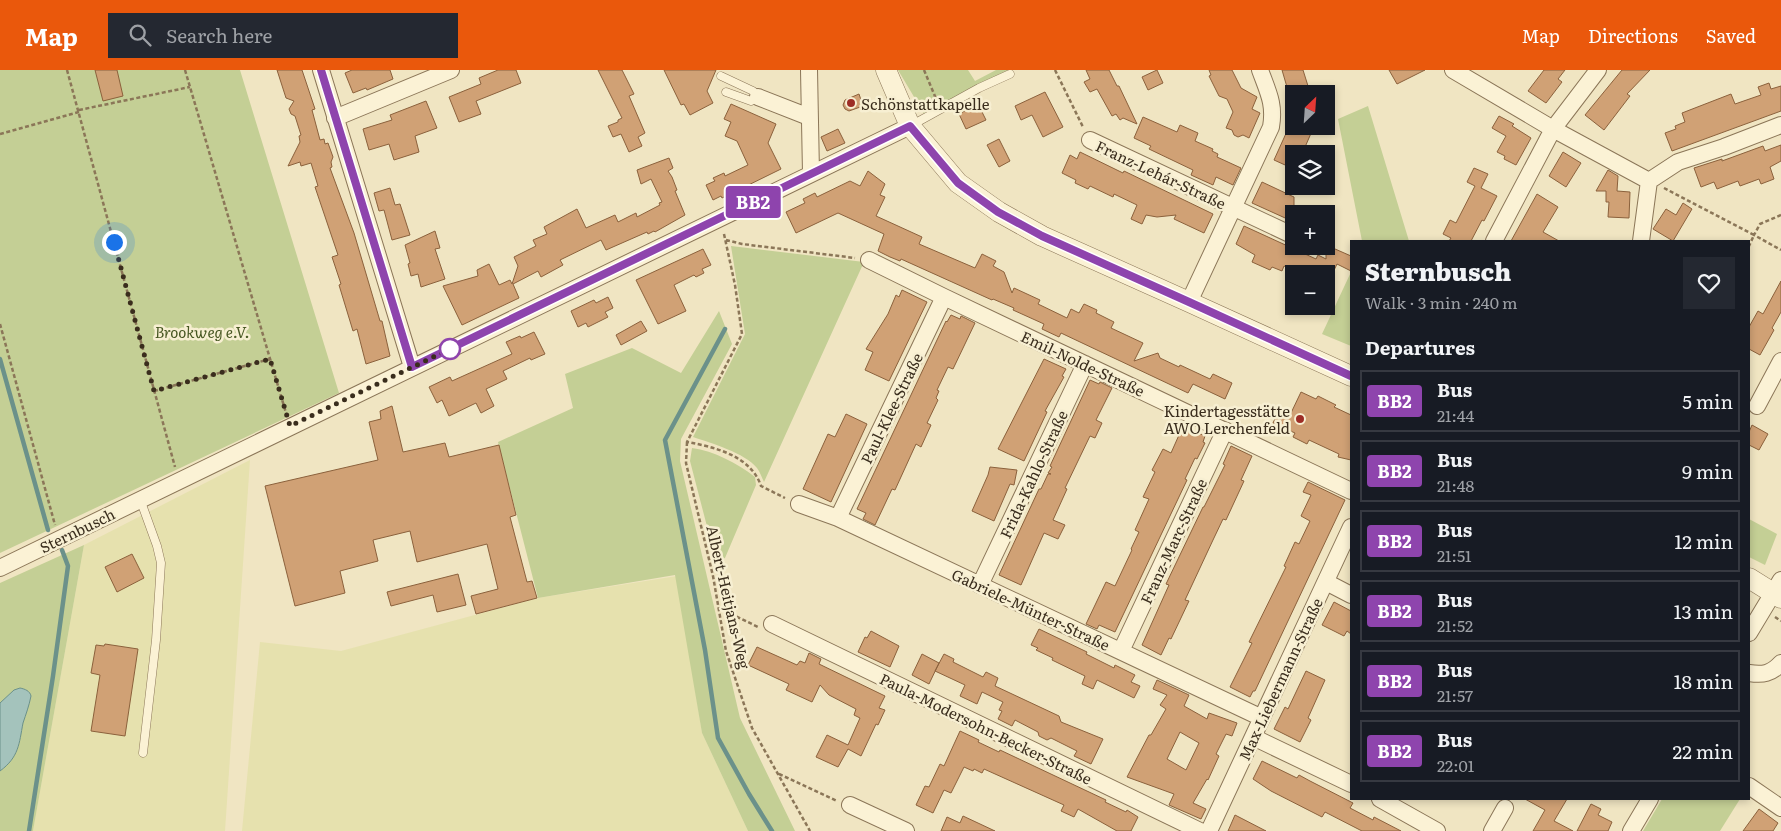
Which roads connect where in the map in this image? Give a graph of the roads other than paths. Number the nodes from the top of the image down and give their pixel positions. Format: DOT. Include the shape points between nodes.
graph roads {
  1 [pos="321,70"];
  2 [pos="451,70"];
  3 [pos="809,70"];
  4 [pos="886,70"];
  5 [pos="1260,70"];
  6 [pos="1453,70"];
  7 [pos="1598,70"];
  8 [pos="1010,74"];
  9 [pos="721,76"];
  10 [pos="726,92"];
  11 [pos="758,97"];
  12 [pos="809,117"];
  13 [pos="335,118"];
  14 [pos="1781,125"];
  15 [pos="910,126"];
  16 [pos="1553,129"];
  17 [pos="1090,140"];
  18 [pos="811,173"];
  19 [pos="1650,181"];
  20 [pos="1233,208"];
  21 [pos="1285,232"];
  22 [pos="1495,240"];
  23 [pos="1641,240"];
  24 [pos="870,260"];
  25 [pos="944,297"];
  26 [pos="1189,302"];
  27 [pos="1781,361"];
  28 [pos="1085,364"];
  29 [pos="412,367"];
  30 [pos="1350,376"];
  31 [pos="1757,406"];
  32 [pos="1225,430"];
  33 [pos="1350,490"];
  34 [pos="140,499"];
  35 [pos="799,504"];
  36 [pos="838,518"];
  37 [pos="1350,530"];
  38 [pos="0,568"];
  39 [pos="1750,578"];
  40 [pos="1326,582"];
  41 [pos="980,585"];
  42 [pos="1778,590"];
  43 [pos="1350,594"];
  44 [pos="772,624"];
  45 [pos="1750,632"];
  46 [pos="1121,651"];
  47 [pos="1781,662"];
  48 [pos="1750,673"];
  49 [pos="1262,718"];
  50 [pos="1252,737"];
  51 [pos="143,753"];
  52 [pos="1350,784"];
  53 [pos="1750,787"];
  54 [pos="1382,800"];
  55 [pos="1649,800"];
  56 [pos="850,805"];
  57 [pos="1505,808"];
  58 [pos="1781,808"];
  59 [pos="906,831"];
  60 [pos="1200,831"];
  61 [pos="1209,831"];
  62 [pos="1437,831"];
  63 [pos="1492,831"];
  64 [pos="1631,831"];
  1 -- 13 [label="street"];
  2 -- 13 [label="street"];
  3 -- 12 [label="street"];
  4 -- 15 [label="street"];
  5 -- 20 [label="street, Franz-Lehár-Straße" via="1273,112 1271,127"];
  6 -- 16 [label="street"];
  7 -- 16 [label="street"];
  8 -- 15 [label="lane"];
  9 -- 11 [label="lane"];
  10 -- 11 [label="lane" via="751,101"];
  11 -- 12 [label="street"];
  12 -- 18 [label="street"];
  13 -- 29 [label="street"];
  14 -- 19 [label="street" via="1678,162"];
  15 -- 18 [label="street, Sternbusch"];
  15 -- 26 [label="street" via="958,183 998,212 1042,236"];
  16 -- 19 [label="street"];
  16 -- 22 [label="street"];
  17 -- 20 [label="street, Franz-Lehár-Straße"];
  18 -- 29 [label="street, Sternbusch"];
  19 -- 23 [label="street"];
  20 -- 21 [label="street, Franz-Lehár-Straße"];
  20 -- 26 [label="street, Franz-Lehár-Straße"];
  24 -- 25 [label="street, Emil-Nolde-Straße"];
  25 -- 28 [label="street, Emil-Nolde-Straße"];
  25 -- 36 [label="street, Paul-Klee-Straße"];
  26 -- 30 [label="street"];
  27 -- 31 [label="street"];
  28 -- 32 [label="street, Emil-Nolde-Straße"];
  28 -- 41 [label="street, Frida-Kahlo-Straße"];
  29 -- 34 [label="street, Sternbusch"];
  32 -- 33 [label="street, Emil-Nolde-Straße"];
  32 -- 46 [label="street, Franz-Marc-Straße"];
  34 -- 38 [label="street, Sternbusch"];
  34 -- 51 [label="lane" via="161,563"];
  35 -- 36 [label="street, Gabriele-Münter-Straße"];
  36 -- 41 [label="street, Gabriele-Münter-Straße"];
  37 -- 40 [label="street, Max-Liebermann-Straße"];
  39 -- 42 [label="street"];
  40 -- 43 [label="street"];
  40 -- 49 [label="street, Max-Liebermann-Straße"];
  41 -- 46 [label="street, Gabriele-Münter-Straße"];
  42 -- 45 [label="street"];
  44 -- 60 [label="street, Paula-Modersohn-Becker-Straße"];
  46 -- 49 [label="street, Gabriele-Münter-Straße"];
  47 -- 48 [label="street" via="1764,675"];
  49 -- 50 [label="street, Max-Liebermann-Straße"];
  50 -- 52 [label="street"];
  50 -- 61 [label="street, Max-Liebermann-Straße"];
  53 -- 58 [label="street"];
  54 -- 62 [label="street"];
  55 -- 64 [label="street"];
  56 -- 59 [label="street"];
  57 -- 63 [label="street"];
}
